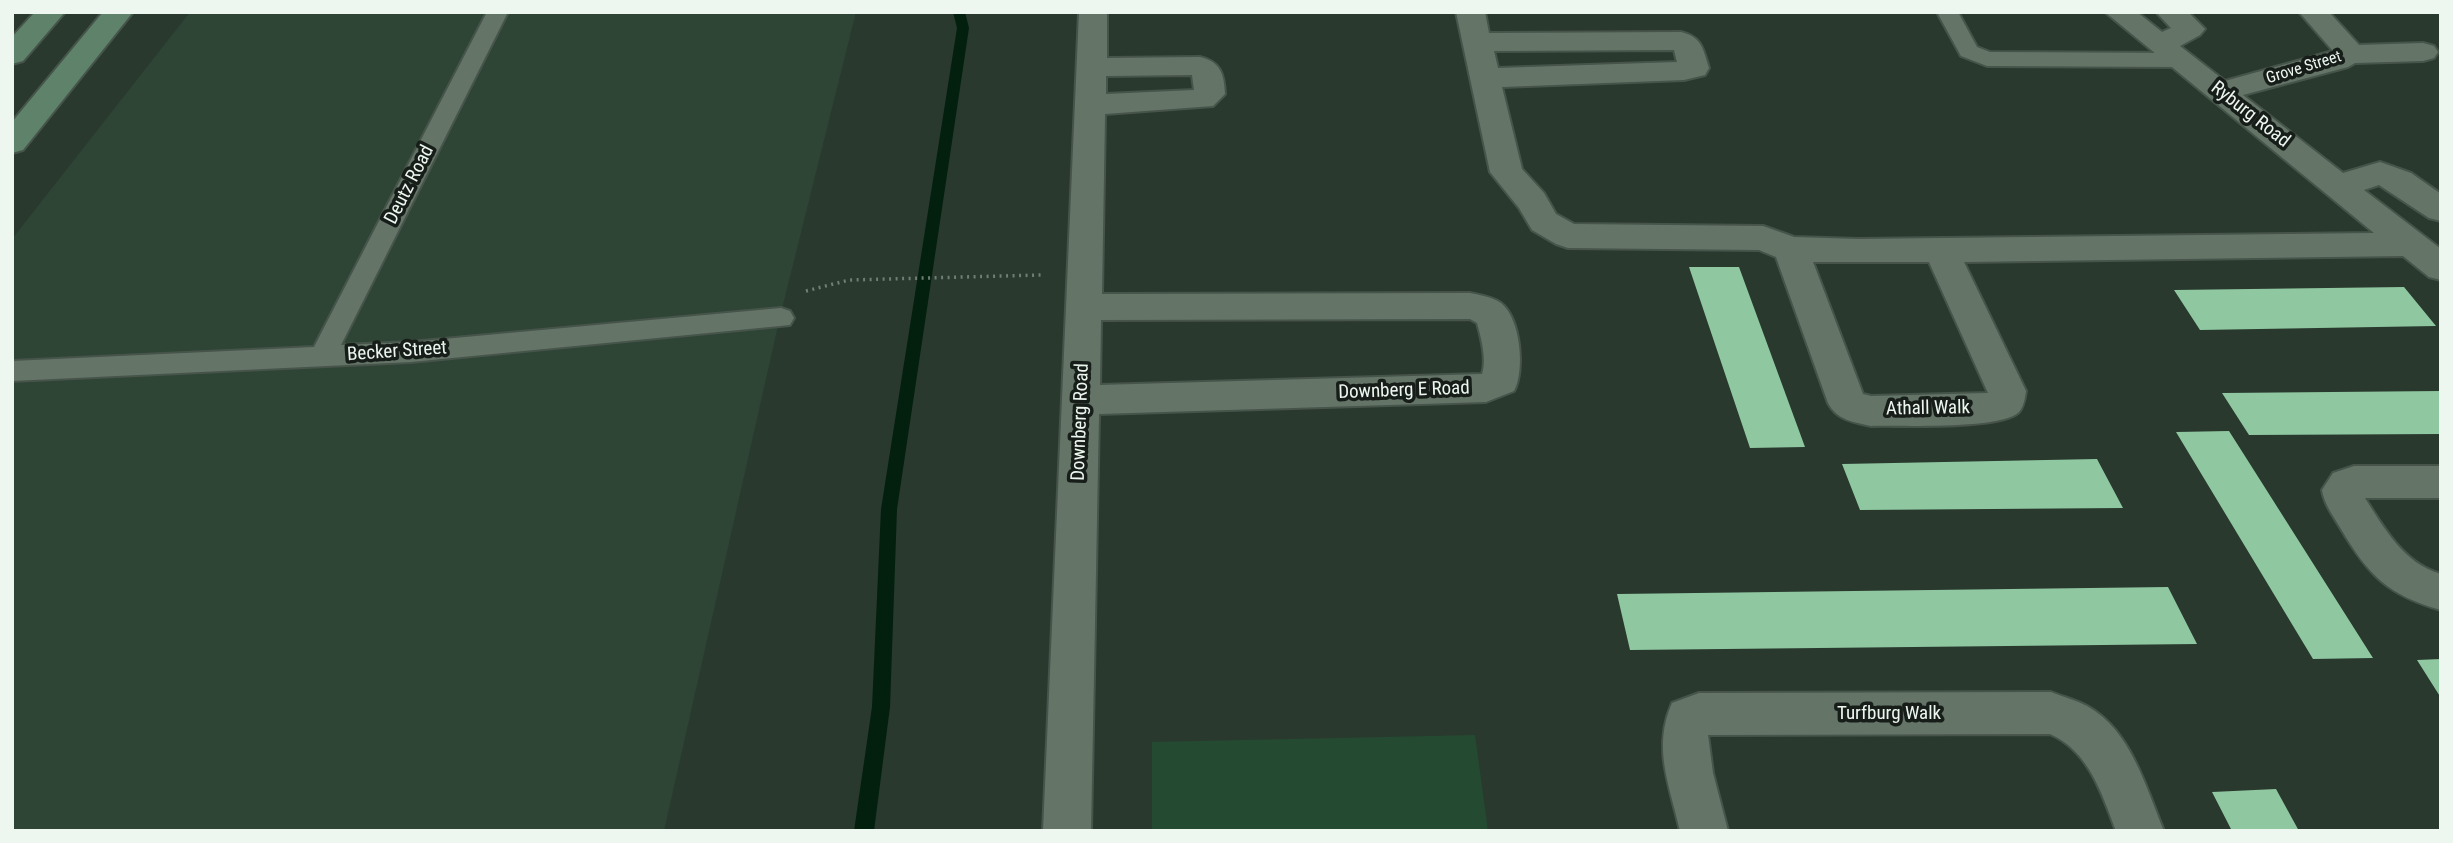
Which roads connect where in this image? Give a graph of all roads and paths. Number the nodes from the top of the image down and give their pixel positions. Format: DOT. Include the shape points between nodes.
graph roads {
  1 [pos="51,12"];
  2 [pos="119,12"];
  3 [pos="498,12"];
  4 [pos="1093,12"];
  5 [pos="1947,12"];
  6 [pos="2119,12"];
  7 [pos="2170,12"];
  8 [pos="2314,12"];
  9 [pos="1474,27"];
  10 [pos="2170,52"];
  11 [pos="2423,52"];
  12 [pos="2348,54"];
  13 [pos="12,55"];
  14 [pos="1092,67"];
  15 [pos="1485,78"];
  16 [pos="2219,92"];
  17 [pos="1091,105"];
  18 [pos="12,143"];
  19 [pos="2340,186"];
  20 [pos="2441,211"];
  21 [pos="2412,244"];
  22 [pos="1791,249"];
  23 [pos="1941,250"];
  24 [pos="2441,268"];
  25 [pos="1053,275"];
  26 [pos="849,280"];
  27 [pos="1085,307"];
  28 [pos="781,318"];
  29 [pos="322,357"];
  30 [pos="12,371"];
  31 [pos="1081,400"];
  32 [pos="2441,482"];
  33 [pos="2441,592"];
  34 [pos="1067,831"];
  35 [pos="1704,831"];
  36 [pos="2140,831"];
  1 -- 13 [label="main road"];
  2 -- 18 [label="main road"];
  3 -- 29 [label="lane, Deutz Road"];
  4 -- 14 [label="street, Downberg Road"];
  5 -- 10 [label="lane" via="1969,51 1987,59"];
  6 -- 10 [label="street, Ryburg Road"];
  7 -- 10 [label="street" via="2190,29"];
  8 -- 12 [label="street, Grove Street"];
  9 -- 15 [label="street"];
  9 -- 15 [label="street" via="1681,41 1687,44 1694,68"];
  10 -- 16 [label="street, Ryburg Road"];
  11 -- 12 [label="street, Grove Street"];
  12 -- 16 [label="street, Grove Street" via="2337,61"];
  14 -- 17 [label="street, Downberg Road"];
  14 -- 17 [label="street" via="1199,66 1207,70 1210,94 1202,99"];
  15 -- 22 [label="street" via="1506,172 1555,230 1577,238 1763,238"];
  16 -- 19 [label="street, Ryburg Road"];
  17 -- 27 [label="street, Downberg Road"];
  19 -- 20 [label="street" via="2380,173"];
  19 -- 21 [label="street, Ryburg Road"];
  21 -- 23 [label="street"];
  21 -- 24 [label="street, Ryburg Road"];
  22 -- 23 [label="street"];
  22 -- 23 [label="street, Athall Walk" via="1847,403 1871,411 1995,408 2006,401 2007,391"];
  25 -- 26 [label="path"];
  27 -- 31 [label="street, Downberg Road"];
  27 -- 31 [label="street, Downberg E Road" via="1470,306 1493,317 1504,368 1501,381 1486,388"];
  28 -- 29 [label="lane, Becker Street"];
  29 -- 30 [label="lane, Becker Street"];
  31 -- 34 [label="street, Downberg Road"];
  32 -- 33 [label="street" via="2354,482 2342,490 2389,567 2418,585"];
  35 -- 36 [label="street, Turfburg Walk" via="1685,748 1688,718 2051,713 2076,722 2097,740"];
}
